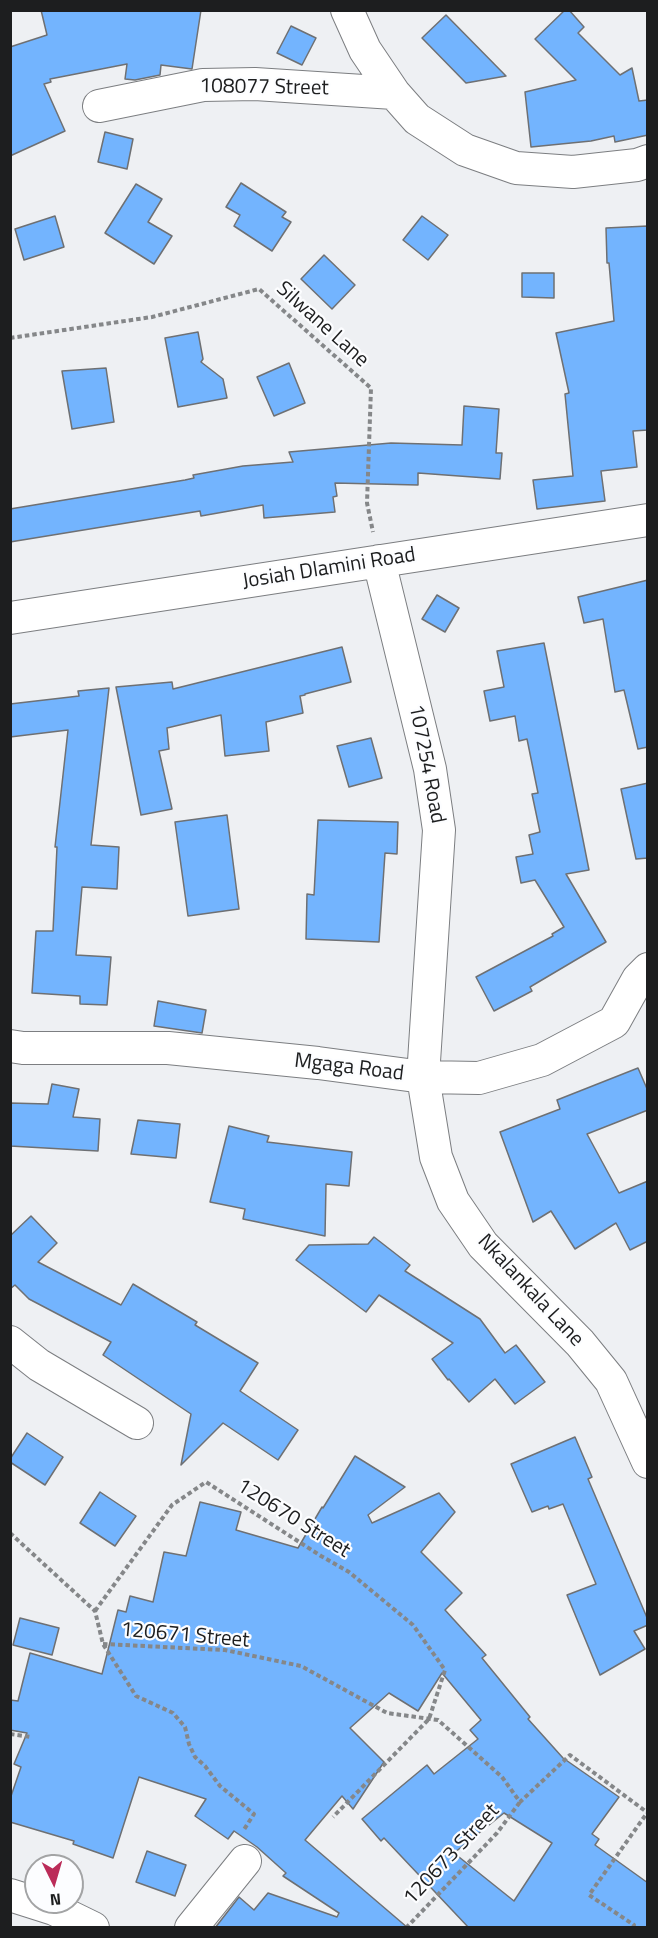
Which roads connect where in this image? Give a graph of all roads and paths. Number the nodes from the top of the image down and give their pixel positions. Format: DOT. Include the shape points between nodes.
graph roads {
  1 [pos="347,10"];
  2 [pos="394,93"];
  3 [pos="99,106"];
  4 [pos="648,161"];
  5 [pos="10,338"];
  6 [pos="648,520"];
  7 [pos="379,561"];
  8 [pos="10,618"];
  9 [pos="648,969"];
  10 [pos="10,1046"];
  11 [pos="423,1077"];
  12 [pos="10,1342"];
  13 [pos="137,1423"];
  14 [pos="648,1462"];
  15 [pos="10,1533"];
  16 [pos="95,1611"];
  17 [pos="103,1644"];
  18 [pos="429,1719"];
  19 [pos="10,1734"];
  20 [pos="31,1737"];
  21 [pos="520,1802"];
  22 [pos="647,1813"];
  23 [pos="333,1816"];
  24 [pos="245,1861"];
  25 [pos="10,1895"];
  26 [pos="93,1928"];
  27 [pos="191,1928"];
  28 [pos="406,1928"];
  29 [pos="633,1928"];
  1 -- 2 [label="street" via="365,50"];
  2 -- 3 [label="street, 108077 Street" via="255,84 203,85"];
  2 -- 4 [label="street" via="417,118 465,150 516,168 573,172"];
  5 -- 7 [label="path, Silwane Lane" via="152,317 259,289 371,388 367,503"];
  6 -- 7 [label="street, Josiah Dlamini Road"];
  7 -- 8 [label="street, Josiah Dlamini Road"];
  7 -- 11 [label="street, 107254 Road" via="430,769 440,830"];
  9 -- 11 [label="street, Mgaga Road" via="638,979 614,1022 542,1060 479,1078"];
  10 -- 11 [label="street, Mgaga Road" via="168,1048"];
  11 -- 14 [label="street, Nkalankala Lane" via="436,1157 453,1201 483,1245 580,1343 611,1381"];
  12 -- 13 [label="street" via="39,1365"];
  15 -- 16 [label="path"];
  16 -- 17 [label="path"];
  16 -- 18 [label="path, 120670 Street" via="172,1505 206,1482 349,1572 413,1625 445,1670"];
  17 -- 18 [label="path, 120671 Street" via="225,1650 301,1666 387,1713"];
  17 -- 24 [label="path" via="136,1696 173,1713 185,1726 195,1757 220,1786 254,1814 236,1840"];
  18 -- 21 [label="path, 120671 Street" via="438,1720 502,1776"];
  18 -- 23 [label="path"];
  19 -- 20 [label="path"];
  21 -- 22 [label="path" via="570,1755"];
  21 -- 28 [label="path, 120673 Street" via="497,1833"];
  22 -- 29 [label="path" via="589,1895"];
  24 -- 27 [label="street"];
  25 -- 26 [label="street"];
}
